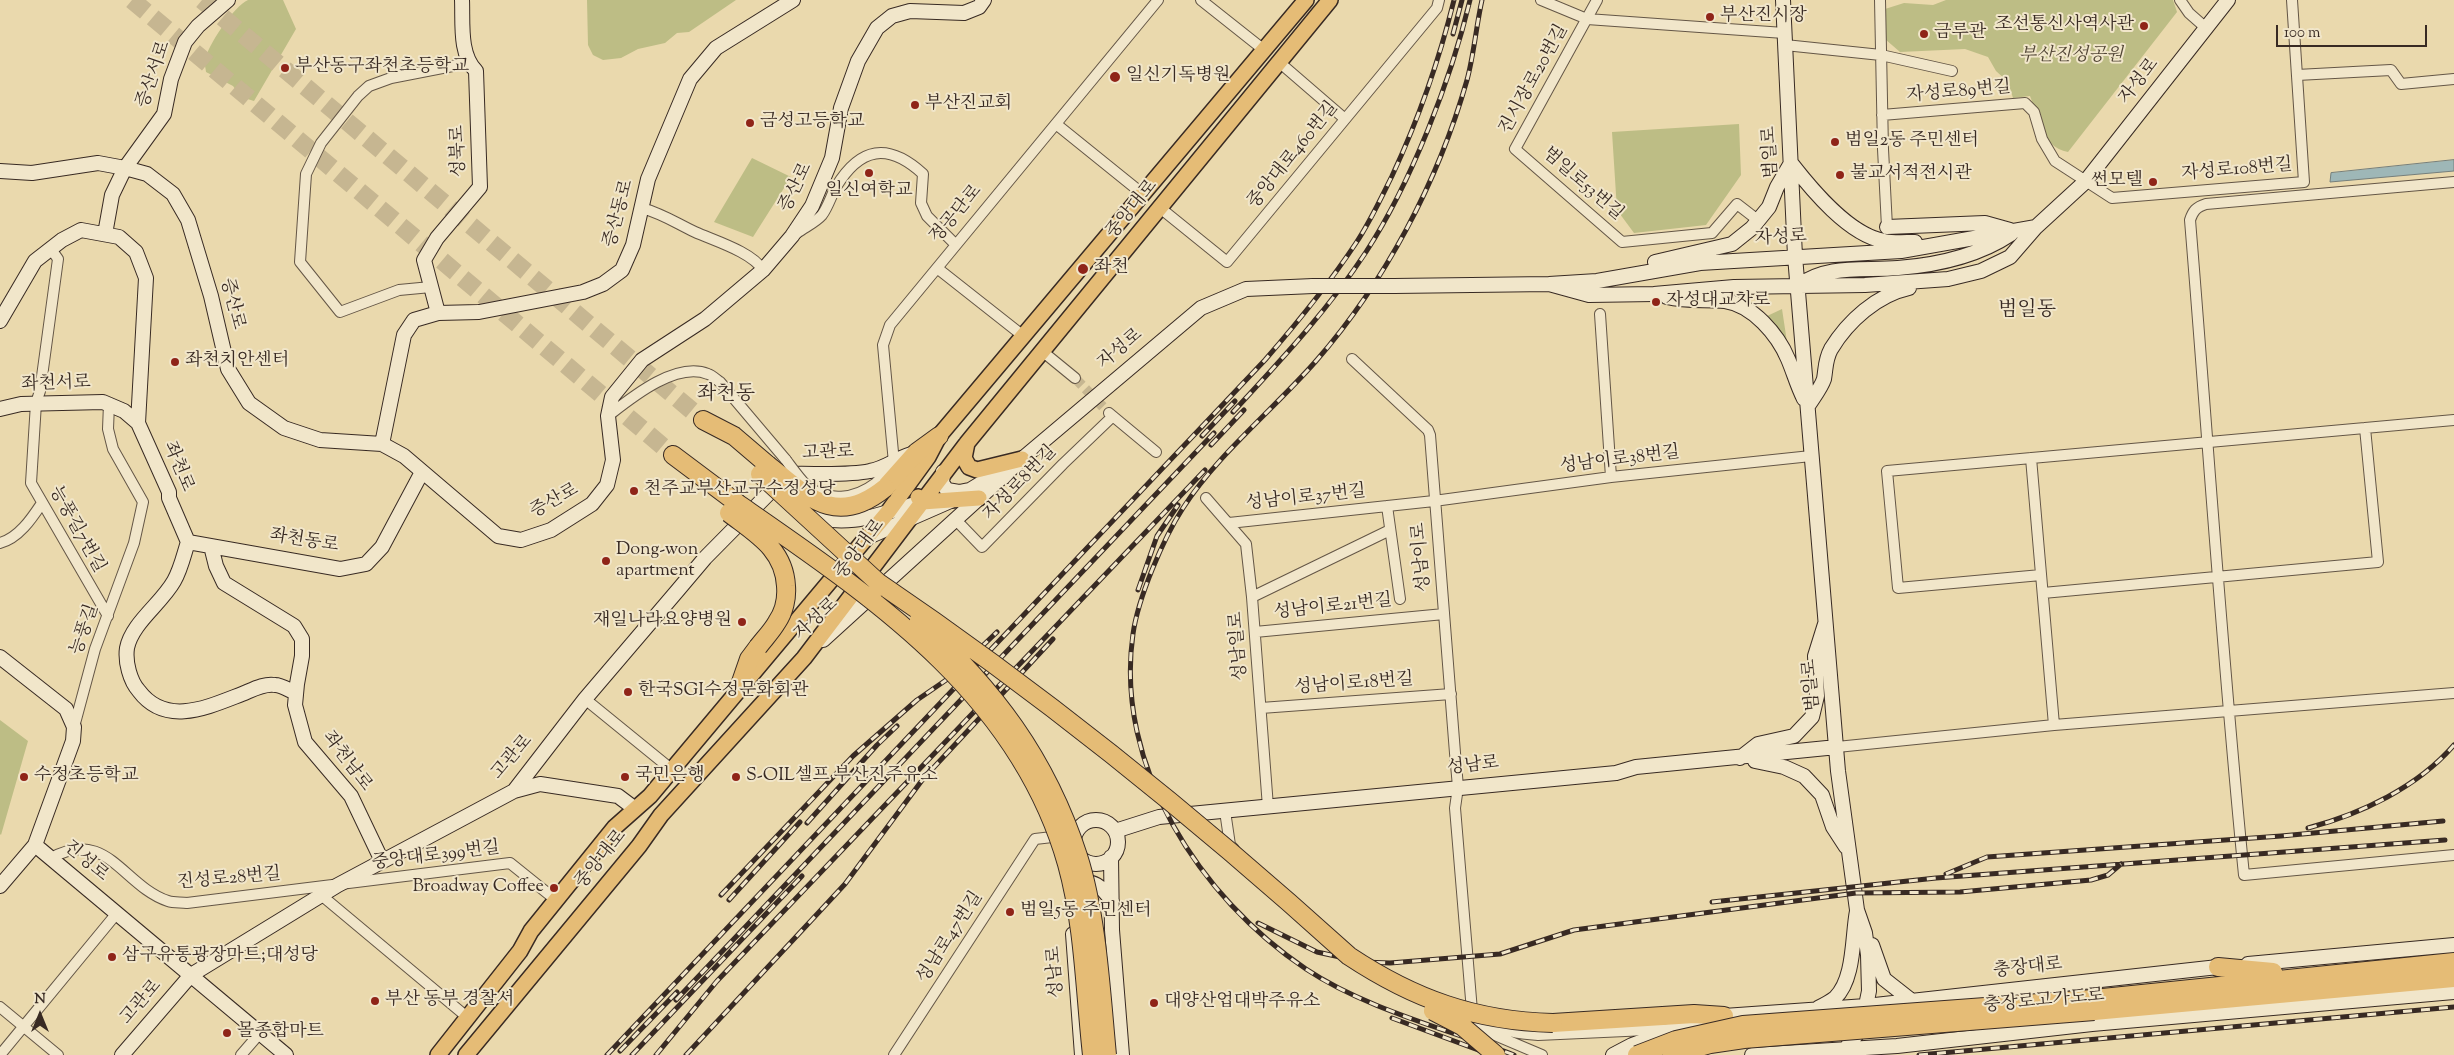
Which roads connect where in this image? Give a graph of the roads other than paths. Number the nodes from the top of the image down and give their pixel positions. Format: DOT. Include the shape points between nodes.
graph roads {
  1 [pos="228,0"];
  2 [pos="462,0"];
  3 [pos="793,0"];
  4 [pos="984,0"];
  5 [pos="1158,0"];
  6 [pos="1200,0"];
  7 [pos="1306,0"];
  8 [pos="1330,0"];
  9 [pos="1439,0"];
  10 [pos="1541,0"];
  11 [pos="1597,0"];
  12 [pos="1783,0"];
  13 [pos="1880,0"];
  14 [pos="2180,0"];
  15 [pos="2228,0"];
  16 [pos="2292,0"];
  17 [pos="1587,19"];
  18 [pos="2206,28"];
  19 [pos="1784,39"];
  20 [pos="1264,50"];
  21 [pos="1881,55"];
  22 [pos="1279,62"];
  23 [pos="468,64"];
  24 [pos="1952,71"];
  25 [pos="2296,75"];
  26 [pos="2454,79"];
  27 [pos="1882,115"];
  28 [pos="1345,119"];
  29 [pos="1056,124"];
  30 [pos="1515,149"];
  31 [pos="1791,163"];
  32 [pos="125,168"];
  33 [pos="0,171"];
  34 [pos="2085,182"];
  35 [pos="2454,182"];
  36 [pos="1144,194"];
  37 [pos="1159,207"];
  38 [pos="642,208"];
  39 [pos="1759,221"];
  40 [pos="1887,227"];
  41 [pos="2036,227"];
  42 [pos="2015,232"];
  43 [pos="106,234"];
  44 [pos="792,236"];
  45 [pos="956,245"];
  46 [pos="1942,245"];
  47 [pos="51,249"];
  48 [pos="1795,256"];
  49 [pos="937,268"];
  50 [pos="763,270"];
  51 [pos="1079,272"];
  52 [pos="1597,281"];
  53 [pos="1921,281"];
  54 [pos="1549,284"];
  55 [pos="1798,286"];
  56 [pos="431,287"];
  57 [pos="1654,294"];
  58 [pos="438,313"];
  59 [pos="1600,314"];
  60 [pos="1070,316"];
  61 [pos="0,321"];
  62 [pos="1022,335"];
  63 [pos="1042,351"];
  64 [pos="1352,359"];
  65 [pos="1075,378"];
  66 [pos="36,403"];
  67 [pos="109,404"];
  68 [pos="1808,406"];
  69 [pos="0,409"];
  70 [pos="608,416"];
  71 [pos="703,420"];
  72 [pos="2454,420"];
  73 [pos="138,423"];
  74 [pos="2366,428"];
  75 [pos="939,436"];
  76 [pos="2209,442"];
  77 [pos="966,443"];
  78 [pos="382,444"];
  79 [pos="918,452"];
  80 [pos="1156,452"];
  81 [pos="1811,456"];
  82 [pos="2030,458"];
  83 [pos="678,459"];
  84 [pos="1022,459"];
  85 [pos="894,463"];
  86 [pos="764,469"];
  87 [pos="422,472"];
  88 [pos="943,472"];
  89 [pos="1611,477"];
  90 [pos="912,479"];
  91 [pos="880,485"];
  92 [pos="766,494"];
  93 [pos="976,494"];
  94 [pos="1206,498"];
  95 [pos="955,499"];
  96 [pos="1434,501"];
  97 [pos="922,502"];
  98 [pos="42,503"];
  99 [pos="1387,506"];
  100 [pos="733,508"];
  101 [pos="888,512"];
  102 [pos="955,519"];
  103 [pos="906,521"];
  104 [pos="1229,523"];
  105 [pos="1390,530"];
  106 [pos="866,538"];
  107 [pos="188,542"];
  108 [pos="0,543"];
  109 [pos="211,546"];
  110 [pos="2041,575"];
  111 [pos="2220,577"];
  112 [pos="876,581"];
  113 [pos="2042,593"];
  114 [pos="1252,597"];
  115 [pos="1400,599"];
  116 [pos="1444,614"];
  117 [pos="108,616"];
  118 [pos="1827,619"];
  119 [pos="1255,632"];
  120 [pos="0,657"];
  121 [pos="804,658"];
  122 [pos="740,686"];
  123 [pos="296,693"];
  124 [pos="2454,693"];
  125 [pos="1451,694"];
  126 [pos="585,699"];
  127 [pos="1261,708"];
  128 [pos="2228,711"];
  129 [pos="2054,725"];
  130 [pos="74,727"];
  131 [pos="1837,747"];
  132 [pos="1739,758"];
  133 [pos="671,769"];
  134 [pos="1458,787"];
  135 [pos="514,791"];
  136 [pos="1268,807"];
  137 [pos="634,808"];
  138 [pos="1225,811"];
  139 [pos="1203,813"];
  140 [pos="1115,831"];
  141 [pos="1075,835"];
  142 [pos="35,844"];
  143 [pos="1849,852"];
  144 [pos="1233,854"];
  145 [pos="2454,854"];
  146 [pos="1079,856"];
  147 [pos="51,858"];
  148 [pos="1111,858"];
  149 [pos="382,861"];
  150 [pos="2,878"];
  151 [pos="338,885"];
  152 [pos="1073,885"];
  153 [pos="321,895"];
  154 [pos="556,900"];
  155 [pos="1112,901"];
  156 [pos="1857,910"];
  157 [pos="117,913"];
  158 [pos="1865,933"];
  159 [pos="2454,945"];
  160 [pos="2454,962"];
  161 [pos="2218,967"];
  162 [pos="191,975"];
  163 [pos="2310,975"];
  164 [pos="2398,976"];
  165 [pos="2454,978"];
  166 [pos="2351,989"];
  167 [pos="2454,992"];
  168 [pos="1912,1001"];
  169 [pos="1889,1004"];
  170 [pos="2093,1005"];
  171 [pos="1866,1006"];
  172 [pos="0,1007"];
  173 [pos="1817,1010"];
  174 [pos="1472,1012"];
  175 [pos="2224,1012"];
  176 [pos="1724,1016"];
  177 [pos="467,1017"];
  178 [pos="24,1027"];
  179 [pos="1676,1029"];
  180 [pos="260,1033"];
  181 [pos="1897,1046"];
  182 [pos="1846,1048"];
  183 [pos="0,1055"];
  184 [pos="58,1055"];
  185 [pos="122,1055"];
  186 [pos="241,1055"];
  187 [pos="286,1055"];
  188 [pos="438,1055"];
  189 [pos="466,1055"];
  190 [pos="894,1055"];
  191 [pos="1082,1055"];
  192 [pos="1092,1055"];
  193 [pos="1106,1055"];
  194 [pos="1122,1055"];
  195 [pos="1496,1055"];
  196 [pos="1542,1055"];
  197 [pos="1613,1055"];
  198 [pos="1637,1055"];
  199 [pos="1672,1055"];
  200 [pos="1752,1055"];
  1 -- 32 [label="main road, 증산서로" via="185,42 171,79 164,114"];
  2 -- 23 [label="main road, 성북로"];
  3 -- 38 [label="main road, 증산동로" via="716,48 690,79 648,179"];
  4 -- 44 [label="main road, 증산로" via="979,7 964,14 910,11 892,16 874,31 858,61 841,108 832,158 812,206"];
  5 -- 29 [label="street, 정공단로"];
  6 -- 20 [label="street"];
  7 -- 20 [label="main road, 중앙대로"];
  8 -- 22 [label="main road, 중앙대로"];
  9 -- 28 [label="street, 중앙대로460번길" via="1437,8"];
  10 -- 17 [label="street"];
  11 -- 17 [label="street, 진시장로20번길"];
  12 -- 19 [label="main road, 범일로"];
  13 -- 21 [label="street"];
  14 -- 18 [label="street" via="2189,14"];
  15 -- 18 [label="main road, 자성로"];
  16 -- 25 [label="street, 자성로108번길"];
  17 -- 19 [label="street"];
  17 -- 30 [label="street, 진시장로20번길"];
  18 -- 34 [label="main road, 자성로"];
  19 -- 21 [label="street"];
  19 -- 31 [label="main road, 범일로"];
  20 -- 36 [label="main road, 중앙대로"];
  21 -- 24 [label="street"];
  21 -- 27 [label="street"];
  22 -- 28 [label="street"];
  22 -- 37 [label="main road, 중앙대로"];
  23 -- 56 [label="main road, 성북로" via="476,71 480,188 437,238 424,260"];
  23 -- 56 [label="street" via="391,78 369,86 321,142 306,174 300,262 340,312 399,290"];
  25 -- 26 [label="street" via="2391,70 2401,84"];
  25 -- 34 [label="street, 자성로108번길" via="2304,182 2112,198"];
  27 -- 34 [label="street, 자성로89번길" via="2025,103 2034,112 2042,139 2055,161"];
  27 -- 40 [label="street"];
  28 -- 37 [label="street, 중앙대로460번길" via="1227,262"];
  29 -- 36 [label="street, 중앙대로"];
  29 -- 45 [label="street, 정공단로"];
  30 -- 39 [label="street, 범일로53번길" via="1622,242 1712,233 1736,204"];
  31 -- 39 [label="main road"];
  31 -- 46 [label="main road" via="1833,210 1862,233 1884,241"];
  31 -- 48 [label="main road, 범일로"];
  32 -- 33 [label="main road, 증산로" via="98,164 32,173"];
  32 -- 43 [label="main road" via="112,195"];
  32 -- 78 [label="main road, 증산로" via="147,174 173,194 188,220 211,296 228,369 249,403 284,428 320,440"];
  34 -- 41 [label="main road, 자성로"];
  35 -- 76 [label="street" via="2206,204 2193,212 2190,220"];
  36 -- 51 [label="main road, 중앙대로"];
  37 -- 60 [label="main road, 중앙대로"];
  38 -- 50 [label="street" via="665,215 727,246 758,263"];
  38 -- 58 [label="main road, 증산동로" via="633,245 622,270 603,284 583,292 479,312"];
  39 -- 52 [label="main road" via="1732,244 1636,266"];
  40 -- 42 [label="main road" via="1986,223"];
  41 -- 42 [label="main road, 자성로"];
  41 -- 53 [label="main road, 자성로" via="2010,257 1981,271"];
  42 -- 46 [label="main road, 자성로"];
  42 -- 55 [label="main road, 자성로" via="1992,247 1952,260 1899,268 1825,272"];
  43 -- 47 [label="main road, 좌천로" via="81,230"];
  43 -- 73 [label="main road, 좌천로" via="118,237 136,252 146,278"];
  44 -- 45 [label="street" via="822,215 836,188 856,162 868,154 879,152 909,162 923,174 922,203 927,216"];
  44 -- 50 [label="main road, 증산로"];
  45 -- 49 [label="street, 정공단로"];
  46 -- 48 [label="main road, 자성로" via="1901,251"];
  47 -- 61 [label="main road, 좌천로" via="35,262"];
  47 -- 66 [label="street, 능풍길7번길" via="58,260"];
  48 -- 52 [label="main road, 자성로" via="1700,263"];
  48 -- 55 [label="main road, 범일로"];
  49 -- 62 [label="street"];
  49 -- 85 [label="street, 정공단로" via="890,325 883,344"];
  50 -- 70 [label="main road, 증산로" via="705,318 642,360 612,397"];
  51 -- 60 [label="main road" via="1042,327 1046,330"];
  51 -- 62 [label="main road, 중앙대로"];
  52 -- 54 [label="main road, 자성로"];
  53 -- 55 [label="main road, 자성로"];
  53 -- 68 [label="main road" via="1912,288 1876,300 1851,325 1831,349 1825,363 1824,380"];
  54 -- 57 [label="main road, 자성로" via="1589,294"];
  54 -- 84 [label="main road, 자성로, bridge" via="1246,289 1201,308"];
  55 -- 57 [label="main road, 자성로"];
  55 -- 68 [label="main road, 범일로"];
  56 -- 58 [label="main road, 성북로"];
  57 -- 68 [label="main road" via="1684,301 1726,301 1759,318 1789,360 1793,378"];
  58 -- 78 [label="main road, 증산동로" via="414,320 404,335"];
  59 -- 89 [label="street"];
  60 -- 63 [label="main road, 중앙대로"];
  62 -- 75 [label="main road, 중앙대로"];
  63 -- 65 [label="street"];
  63 -- 77 [label="main road, 중앙대로"];
  64 -- 96 [label="street, 성남이로" via="1428,430"];
  66 -- 67 [label="main road, 좌천서로"];
  66 -- 69 [label="main road, 좌천서로"];
  66 -- 98 [label="street, 능풍길7번길" via="31,483"];
  67 -- 73 [label="main road, 좌천서로"];
  67 -- 117 [label="street, 능풍길" via="108,429 113,449 143,502 134,542"];
  68 -- 81 [label="main road, 범일로"];
  70 -- 87 [label="main road, 증산로" via="613,460 607,485 584,510 551,530 521,540 498,536"];
  70 -- 91 [label="street, bridge" via="639,392 671,375 707,373 720,382 806,485 824,496 847,497"];
  71 -- 86 [label="highway"];
  72 -- 74 [label="street"];
  73 -- 107 [label="main road, 좌천로"];
  74 -- 76 [label="street"];
  74 -- 111 [label="street" via="2378,562"];
  75 -- 79 [label="highway"];
  75 -- 90 [label="main road, 중앙대로"];
  76 -- 82 [label="street"];
  76 -- 111 [label="street"];
  77 -- 84 [label="main road" via="964,458 969,467 977,470"];
  77 -- 88 [label="main road, 중앙대로"];
  78 -- 87 [label="main road, 증산로" via="404,456"];
  79 -- 85 [label="main road" via="905,455"];
  79 -- 91 [label="highway"];
  80 -- 102 [label="street, 자성로8번길" via="1110,414 982,547"];
  81 -- 89 [label="street, 성남이로38번길"];
  81 -- 118 [label="main road, 범일로"];
  82 -- 110 [label="street"];
  82 -- 110 [label="street" via="1887,471 1898,588"];
  83 -- 100 [label="highway"];
  84 -- 93 [label="main road, 자성로"];
  85 -- 91 [label="street"];
  85 -- 92 [label="main road, 고관로" via="869,472 788,474"];
  86 -- 91 [label="highway, bridge" via="821,504 850,505 868,501"];
  86 -- 112 [label="highway, bridge"];
  87 -- 109 [label="main road, 좌천동로" via="382,547 366,564 340,569"];
  88 -- 93 [label="main road" via="942,484 947,490"];
  88 -- 97 [label="main road, 중앙대로"];
  89 -- 96 [label="street, 성남이로38번길"];
  90 -- 97 [label="main road" via="915,493"];
  90 -- 101 [label="main road, 중앙대로"];
  92 -- 101 [label="main road" via="821,520 851,522"];
  92 -- 126 [label="main road, 고관로" via="705,558"];
  93 -- 95 [label="main road"];
  93 -- 102 [label="main road, 자성로"];
  94 -- 104 [label="street, 성남일로"];
  95 -- 97 [label="main road"];
  95 -- 103 [label="main road"];
  96 -- 99 [label="street, 성남이로37번길"];
  96 -- 116 [label="street, 성남이로"];
  97 -- 101 [label="main road"];
  97 -- 103 [label="main road, 중앙대로"];
  98 -- 108 [label="street" via="28,523 8,541"];
  98 -- 117 [label="street, 능풍길7번길"];
  99 -- 104 [label="street, 성남이로37번길"];
  99 -- 105 [label="street, 성남이로37번길"];
  100 -- 122 [label="highway, bridge" via="775,552 783,565 786,591 778,622 749,659"];
  100 -- 192 [label="highway, bridge" via="831,569 884,610 946,664 977,697 1018,755 1037,789 1066,862 1076,911"];
  101 -- 106 [label="main road, 중앙대로"];
  102 -- 121 [label="main road, 자성로"];
  103 -- 106 [label="main road"];
  103 -- 121 [label="main road, 중앙대로"];
  104 -- 114 [label="street, 성남일로" via="1246,544"];
  105 -- 114 [label="street"];
  105 -- 115 [label="street, 성남이로37번길"];
  106 -- 122 [label="main road, 중앙대로"];
  107 -- 109 [label="main road, 좌천동로"];
  107 -- 123 [label="main road" via="175,579 132,631 126,650 135,687 159,709 174,712 200,708 260,687 275,685"];
  109 -- 123 [label="main road, 좌천남로" via="224,583 294,626 302,639"];
  110 -- 113 [label="street"];
  111 -- 113 [label="street"];
  111 -- 128 [label="street"];
  112 -- 144 [label="highway, bridge" via="950,631 1132,770"];
  112 -- 193 [label="highway, bridge" via="981,682 1024,738 1044,774 1064,817 1085,881"];
  113 -- 129 [label="street"];
  114 -- 119 [label="street, 성남일로"];
  116 -- 119 [label="street, 성남이로21번길"];
  116 -- 125 [label="street, 성남이로"];
  117 -- 130 [label="street, 능풍길" via="95,649"];
  118 -- 131 [label="main road, 범일로"];
  118 -- 132 [label="main road" via="1814,656 1817,696 1812,717 1794,736 1758,744"];
  119 -- 127 [label="street, 성남일로"];
  120 -- 130 [label="main road" via="66,710"];
  121 -- 189 [label="main road, 중앙대로" via="661,815"];
  122 -- 133 [label="main road, 중앙대로"];
  123 -- 149 [label="main road, 좌천남로" via="295,705 305,742 351,796"];
  124 -- 128 [label="street"];
  125 -- 127 [label="street, 성남이로18번길"];
  125 -- 134 [label="street, 성남이로"];
  126 -- 133 [label="street"];
  126 -- 135 [label="main road, 고관로"];
  127 -- 136 [label="street, 성남일로"];
  128 -- 129 [label="street"];
  128 -- 145 [label="street" via="2244,875"];
  129 -- 131 [label="street"];
  130 -- 142 [label="main road, 진성로" via="73,741"];
  131 -- 132 [label="main road, 성남로"];
  131 -- 143 [label="main road, 범일로"];
  132 -- 134 [label="main road, 성남로" via="1636,766 1616,773"];
  132 -- 143 [label="main road" via="1784,767 1804,776 1822,795 1833,827"];
  133 -- 137 [label="main road, 중앙대로" via="650,796"];
  134 -- 136 [label="main road, 성남로"];
  134 -- 174 [label="street, 성남이로" via="1455,808"];
  135 -- 137 [label="main road, 중앙대로" via="540,784 618,796"];
  135 -- 149 [label="main road, 고관로"];
  136 -- 138 [label="main road, 성남로"];
  137 -- 154 [label="main road, 중앙대로"];
  138 -- 139 [label="main road, 성남로"];
  138 -- 174 [label="street" via="1230,845 1339,944 1377,972 1415,991"];
  139 -- 140 [label="main road, 성남로" via="1159,817"];
  139 -- 196 [label="street" via="1206,835 1344,959 1411,999"];
  140 -- 141 [label="main road" via="1104,822 1090,821"];
  140 -- 148 [label="main road" via="1117,845"];
  141 -- 146 [label="main road" via="1075,850"];
  141 -- 190 [label="street, 성남로47번길" via="1035,839"];
  142 -- 147 [label="main road, 진성로"];
  142 -- 150 [label="main road"];
  143 -- 156 [label="main road, 범일로"];
  144 -- 176 [label="highway, bridge" via="1350,956 1389,981 1460,1011 1491,1018 1553,1023 1694,1014"];
  144 -- 195 [label="highway, bridge" via="1281,907 1357,973 1462,1026"];
  146 -- 148 [label="main road" via="1091,863"];
  146 -- 152 [label="main road, 성남로"];
  147 -- 151 [label="street, 진성로28번길" via="74,848 88,848 102,854 153,893 169,901 187,903"];
  147 -- 157 [label="main road, 진성로"];
  148 -- 155 [label="main road"];
  149 -- 151 [label="main road, 고관로"];
  151 -- 153 [label="main road, 고관로"];
  151 -- 154 [label="street, 중앙대로399번길" via="510,863"];
  152 -- 155 [label="main road" via="1096,883"];
  152 -- 191 [label="main road, 성남로" via="1073,942"];
  153 -- 162 [label="main road, 고관로"];
  153 -- 177 [label="street"];
  154 -- 177 [label="main road, 중앙대로"];
  155 -- 194 [label="main road"];
  156 -- 158 [label="main road"];
  156 -- 173 [label="main road" via="1850,968 1844,984 1836,997"];
  157 -- 162 [label="main road, 진성로"];
  157 -- 178 [label="street"];
  158 -- 168 [label="main road" via="1875,949 1884,979"];
  158 -- 171 [label="main road" via="1869,985"];
  159 -- 161 [label="main road, 충장대로"];
  160 -- 164 [label="highway, 충장로고가도로"];
  161 -- 163 [label="highway"];
  161 -- 168 [label="main road, 충장대로"];
  162 -- 180 [label="main road, 진성로"];
  162 -- 185 [label="main road, 고관로"];
  163 -- 164 [label="highway, 충장로고가도로"];
  163 -- 170 [label="highway, 충장로고가도로"];
  164 -- 165 [label="highway, 충장로고가도로"];
  164 -- 166 [label="highway, 충장로고가도로"];
  166 -- 170 [label="highway, 충장로고가도로"];
  166 -- 175 [label="highway"];
  167 -- 175 [label="main road"];
  168 -- 169 [label="main road, 충장대로"];
  169 -- 171 [label="main road, 충장대로"];
  169 -- 181 [label="main road" via="1885,1023"];
  170 -- 198 [label="highway, 충장로고가도로, bridge" via="1743,1025 1676,1040"];
  170 -- 199 [label="highway, 충장로고가도로, bridge" via="1744,1038"];
  171 -- 173 [label="main road, 충장대로"];
  171 -- 182 [label="main road" via="1857,1034"];
  172 -- 178 [label="street"];
  173 -- 176 [label="main road, 충장대로"];
  174 -- 179 [label="street" via="1502,1030 1517,1034"];
  175 -- 181 [label="main road"];
  176 -- 179 [label="main road, 충장대로"];
  177 -- 188 [label="main road, 중앙대로"];
  178 -- 183 [label="street"];
  178 -- 184 [label="street"];
  179 -- 197 [label="main road, 충장대로"];
  180 -- 186 [label="street"];
  180 -- 187 [label="main road, 진성로"];
  181 -- 182 [label="main road"];
  182 -- 200 [label="main road"];
}
